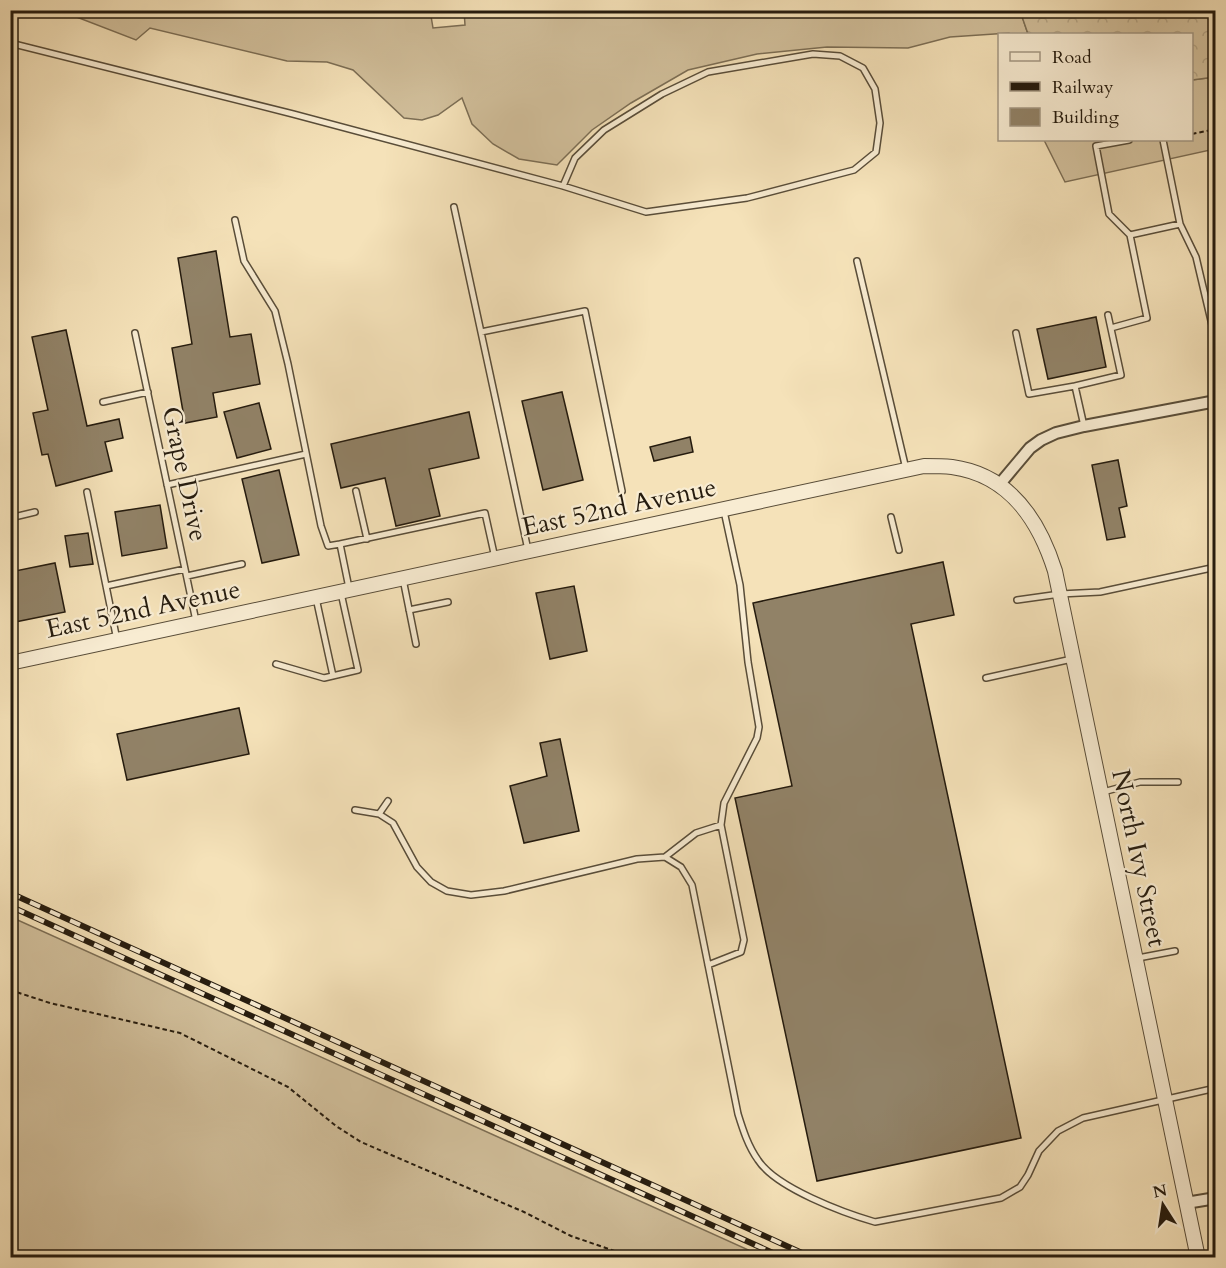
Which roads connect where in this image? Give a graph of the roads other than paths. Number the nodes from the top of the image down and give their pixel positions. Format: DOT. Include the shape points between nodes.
graph roads {
  1 [pos="10,43"];
  2 [pos="1124,141"];
  3 [pos="1163,141"];
  4 [pos="563,186"];
  5 [pos="454,207"];
  6 [pos="235,220"];
  7 [pos="1180,224"];
  8 [pos="1130,235"];
  9 [pos="857,261"];
  10 [pos="1108,315"];
  11 [pos="1111,328"];
  12 [pos="481,332"];
  13 [pos="135,333"];
  14 [pos="1017,333"];
  15 [pos="1215,342"];
  16 [pos="1075,386"];
  17 [pos="148,392"];
  18 [pos="1215,401"];
  19 [pos="103,402"];
  20 [pos="1084,426"];
  21 [pos="306,453"];
  22 [pos="906,470"];
  23 [pos="167,485"];
  24 [pos="999,485"];
  25 [pos="356,491"];
  26 [pos="622,491"];
  27 [pos="87,492"];
  28 [pos="724,509"];
  29 [pos="35,513"];
  30 [pos="891,517"];
  31 [pos="10,518"];
  32 [pos="367,538"];
  33 [pos="340,544"];
  34 [pos="899,550"];
  35 [pos="528,551"];
  36 [pos="495,558"];
  37 [pos="242,564"];
  38 [pos="1215,567"];
  39 [pos="185,568"];
  40 [pos="186,576"];
  41 [pos="403,578"];
  42 [pos="106,586"];
  43 [pos="345,590"];
  44 [pos="1060,594"];
  45 [pos="315,597"];
  46 [pos="1017,600"];
  47 [pos="448,602"];
  48 [pos="409,610"];
  49 [pos="196,622"];
  50 [pos="117,640"];
  51 [pos="416,644"];
  52 [pos="1073,659"];
  53 [pos="10,663"];
  54 [pos="276,664"];
  55 [pos="333,676"];
  56 [pos="986,678"];
  57 [pos="1178,782"];
  58 [pos="1101,792"];
  59 [pos="388,801"];
  60 [pos="355,810"];
  61 [pos="379,814"];
  62 [pos="721,825"];
  63 [pos="665,857"];
  64 [pos="1174,951"];
  65 [pos="1136,959"];
  66 [pos="708,965"];
  67 [pos="1215,1088"];
  68 [pos="1165,1099"];
  69 [pos="1215,1198"];
  70 [pos="1186,1203"];
  71 [pos="1198,1257"];
  1 -- 4 [label="lane"];
  2 -- 8 [label="lane" via="1096,146 1109,214"];
  3 -- 7 [label="lane"];
  4 -- 4 [label="lane" via="646,212 747,198 854,170 876,152 880,123 875,89 863,68 840,56 813,54 708,72 662,94 604,130 575,158"];
  5 -- 12 [label="lane"];
  6 -- 21 [label="lane" via="244,261 275,311"];
  7 -- 8 [label="lane"];
  7 -- 15 [label="lane" via="1196,257"];
  8 -- 11 [label="lane" via="1147,318"];
  9 -- 22 [label="lane"];
  10 -- 11 [label="lane"];
  11 -- 16 [label="lane" via="1121,375"];
  12 -- 26 [label="lane" via="585,311"];
  12 -- 35 [label="lane"];
  13 -- 17 [label="lane, Grape Drive"];
  14 -- 16 [label="lane" via="1029,394"];
  16 -- 20 [label="lane"];
  17 -- 19 [label="lane"];
  17 -- 23 [label="lane, Grape Drive"];
  18 -- 20 [label="street"];
  20 -- 24 [label="street" via="1041,440"];
  21 -- 23 [label="lane"];
  21 -- 33 [label="lane" via="328,546"];
  22 -- 24 [label="street, East 52nd Avenue" via="952,467"];
  22 -- 28 [label="street, East 52nd Avenue"];
  23 -- 39 [label="lane, Grape Drive"];
  24 -- 44 [label="street, North Ivy Street" via="1032,517 1046,542"];
  25 -- 32 [label="lane"];
  27 -- 42 [label="lane"];
  28 -- 35 [label="street, East 52nd Avenue"];
  28 -- 62 [label="lane" via="740,585 747,662 759,727 724,803"];
  29 -- 31 [label="lane"];
  30 -- 34 [label="lane"];
  32 -- 33 [label="lane"];
  32 -- 36 [label="lane" via="485,513"];
  33 -- 43 [label="lane"];
  35 -- 36 [label="street, East 52nd Avenue"];
  36 -- 41 [label="street, East 52nd Avenue"];
  37 -- 40 [label="lane"];
  38 -- 44 [label="lane" via="1100,592"];
  39 -- 40 [label="lane, Grape Drive"];
  39 -- 42 [label="lane"];
  40 -- 49 [label="lane, Grape Drive"];
  41 -- 43 [label="street, East 52nd Avenue"];
  41 -- 48 [label="lane"];
  42 -- 50 [label="lane"];
  43 -- 45 [label="street, East 52nd Avenue"];
  43 -- 55 [label="lane" via="358,670"];
  44 -- 46 [label="lane"];
  44 -- 52 [label="street, North Ivy Street"];
  45 -- 49 [label="street, East 52nd Avenue"];
  45 -- 55 [label="lane"];
  47 -- 48 [label="lane"];
  48 -- 51 [label="lane"];
  49 -- 50 [label="street, East 52nd Avenue"];
  50 -- 53 [label="street, East 52nd Avenue"];
  52 -- 56 [label="lane"];
  52 -- 58 [label="street, North Ivy Street"];
  54 -- 55 [label="lane" via="324,678"];
  57 -- 58 [label="lane" via="1140,782"];
  58 -- 65 [label="street, North Ivy Street"];
  59 -- 61 [label="lane"];
  60 -- 61 [label="lane"];
  61 -- 63 [label="lane" via="393,823 417,867 431,882 447,891 471,895 638,859"];
  62 -- 63 [label="lane" via="696,833"];
  62 -- 66 [label="lane" via="744,940 741,952"];
  63 -- 66 [label="lane" via="681,867 692,885"];
  64 -- 65 [label="lane"];
  65 -- 68 [label="street, North Ivy Street"];
  66 -- 68 [label="lane" via="738,1114 759,1162 778,1182 875,1222 1001,1198 1020,1187 1039,1151 1058,1131 1083,1118"];
  67 -- 68 [label="lane"];
  68 -- 70 [label="street, North Ivy Street"];
  69 -- 70 [label="street"];
  70 -- 71 [label="street, North Ivy Street"];
}
